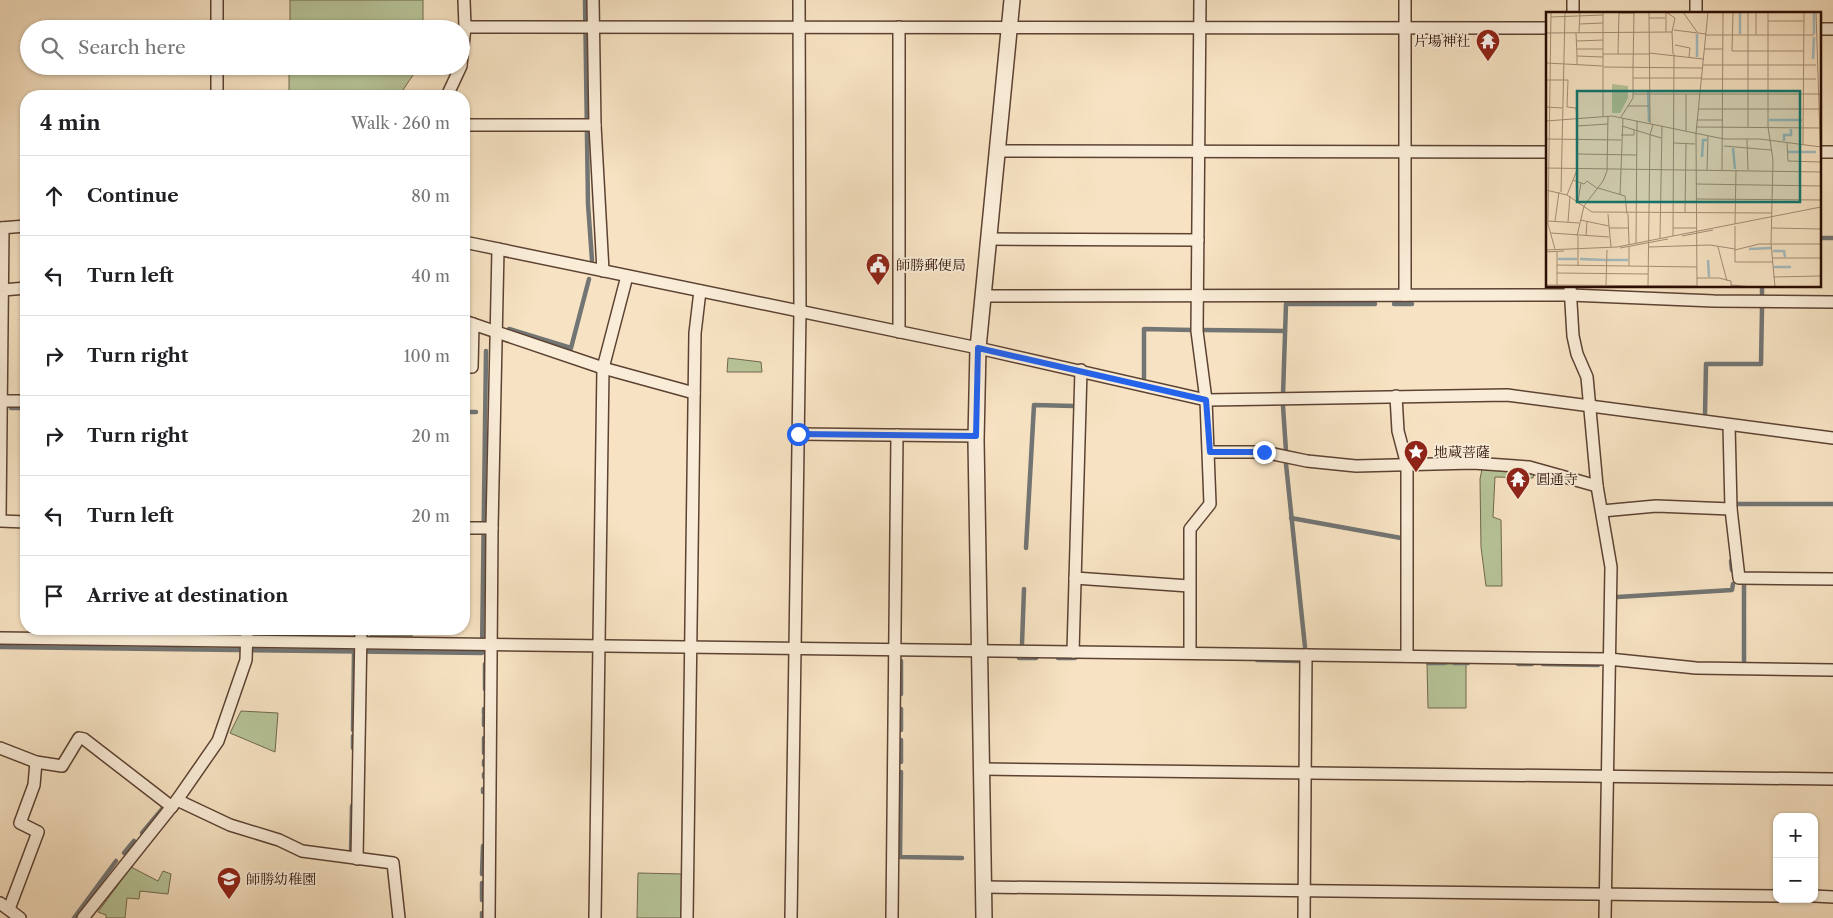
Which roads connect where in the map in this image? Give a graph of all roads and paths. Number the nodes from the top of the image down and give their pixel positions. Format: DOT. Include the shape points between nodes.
graph roads {
  1 [pos="217,0"];
  2 [pos="464,0"];
  3 [pos="594,0"];
  4 [pos="799,0"];
  5 [pos="1012,0"];
  6 [pos="1200,0"];
  7 [pos="1405,0"];
  8 [pos="217,20"];
  9 [pos="465,20"];
  10 [pos="587,26"];
  11 [pos="798,26"];
  12 [pos="470,27"];
  13 [pos="899,27"];
  14 [pos="1009,27"];
  15 [pos="1200,27"];
  16 [pos="1405,27"];
  17 [pos="1546,28"];
  18 [pos="1820,29"];
  19 [pos="1833,29"];
  20 [pos="217,75"];
  21 [pos="457,75"];
  22 [pos="217,90"];
  23 [pos="450,90"];
  24 [pos="470,125"];
  25 [pos="590,125"];
  26 [pos="996,151"];
  27 [pos="1405,151"];
  28 [pos="1199,152"];
  29 [pos="1546,152"];
  30 [pos="1820,152"];
  31 [pos="1833,152"];
  32 [pos="20,226"];
  33 [pos="1,228"];
  34 [pos="988,239"];
  35 [pos="1198,240"];
  36 [pos="470,243"];
  37 [pos="498,249"];
  38 [pos="604,271"];
  39 [pos="627,276"];
  40 [pos="20,289"];
  41 [pos="3,290"];
  42 [pos="700,291"];
  43 [pos="1570,291"];
  44 [pos="1405,295"];
  45 [pos="983,296"];
  46 [pos="1198,297"];
  47 [pos="1833,302"];
  48 [pos="800,311"];
  49 [pos="470,323"];
  50 [pos="496,331"];
  51 [pos="899,332"];
  52 [pos="470,344"];
  53 [pos="978,348"];
  54 [pos="470,367"];
  55 [pos="603,368"];
  56 [pos="1081,370"];
  57 [pos="694,393"];
  58 [pos="1396,396"];
  59 [pos="1206,400"];
  60 [pos="1,401"];
  61 [pos="20,401"];
  62 [pos="1589,406"];
  63 [pos="1729,426"];
  64 [pos="798,434"];
  65 [pos="898,435"];
  66 [pos="976,436"];
  67 [pos="1833,438"];
  68 [pos="1210,452"];
  69 [pos="1407,465"];
  70 [pos="1597,486"];
  71 [pos="1731,509"];
  72 [pos="1602,511"];
  73 [pos="0,519"];
  74 [pos="20,521"];
  75 [pos="470,528"];
  76 [pos="485,528"];
  77 [pos="1075,578"];
  78 [pos="1833,579"];
  79 [pos="1189,586"];
  80 [pos="247,635"];
  81 [pos="361,635"];
  82 [pos="0,638"];
  83 [pos="484,643"];
  84 [pos="599,645"];
  85 [pos="691,647"];
  86 [pos="795,648"];
  87 [pos="895,649"];
  88 [pos="246,650"];
  89 [pos="980,650"];
  90 [pos="360,651"];
  91 [pos="1072,652"];
  92 [pos="1190,653"];
  93 [pos="1306,655"];
  94 [pos="1407,656"];
  95 [pos="1609,659"];
  96 [pos="1833,670"];
  97 [pos="0,748"];
  98 [pos="36,762"];
  99 [pos="982,769"];
  100 [pos="1305,773"];
  101 [pos="1607,776"];
  102 [pos="1833,779"];
  103 [pos="175,804"];
  104 [pos="357,859"];
  105 [pos="983,887"];
  106 [pos="1304,891"];
  107 [pos="1605,894"];
  108 [pos="1773,896"];
  109 [pos="1818,896"];
  110 [pos="1833,897"];
  111 [pos="4,906"];
  112 [pos="20,918"];
  113 [pos="83,918"];
  114 [pos="399,918"];
  115 [pos="488,918"];
  116 [pos="595,918"];
  117 [pos="687,918"];
  118 [pos="791,918"];
  119 [pos="892,918"];
  120 [pos="984,918"];
  121 [pos="1304,918"];
  122 [pos="1604,918"];
  1 -- 8 [label="street"];
  2 -- 9 [label="street"];
  3 -- 10 [label="street"];
  4 -- 11 [label="street"];
  5 -- 14 [label="street"];
  6 -- 15 [label="street"];
  7 -- 16 [label="street"];
  10 -- 11 [label="street"];
  10 -- 12 [label="street"];
  10 -- 25 [label="street"];
  11 -- 13 [label="street"];
  11 -- 48 [label="street"];
  13 -- 14 [label="street"];
  13 -- 51 [label="street"];
  14 -- 15 [label="street"];
  14 -- 26 [label="street"];
  15 -- 16 [label="street"];
  15 -- 28 [label="street"];
  16 -- 17 [label="street"];
  16 -- 27 [label="street"];
  18 -- 19 [label="street"];
  20 -- 22 [label="street"];
  21 -- 23 [label="street"];
  24 -- 25 [label="street"];
  25 -- 38 [label="street"];
  26 -- 28 [label="street"];
  26 -- 34 [label="street"];
  27 -- 28 [label="street"];
  27 -- 29 [label="street"];
  27 -- 44 [label="street"];
  28 -- 35 [label="street"];
  30 -- 31 [label="street"];
  32 -- 33 [label="street"];
  33 -- 41 [label="street"];
  34 -- 35 [label="street"];
  34 -- 45 [label="street"];
  35 -- 46 [label="street"];
  36 -- 37 [label="street"];
  37 -- 38 [label="street"];
  37 -- 50 [label="street"];
  38 -- 39 [label="street"];
  39 -- 42 [label="street"];
  39 -- 55 [label="street"];
  40 -- 41 [label="street"];
  41 -- 60 [label="street"];
  42 -- 48 [label="street"];
  42 -- 57 [label="street" via="695,333"];
  43 -- 44 [label="street"];
  43 -- 47 [label="street" via="1714,301"];
  43 -- 62 [label="street" via="1573,336 1587,377"];
  44 -- 46 [label="street"];
  45 -- 46 [label="street"];
  45 -- 53 [label="street"];
  46 -- 59 [label="street" via="1198,331"];
  48 -- 51 [label="street"];
  48 -- 64 [label="street"];
  49 -- 50 [label="street"];
  50 -- 55 [label="street"];
  50 -- 76 [label="street"];
  51 -- 53 [label="street"];
  52 -- 54 [label="street"];
  53 -- 56 [label="street"];
  53 -- 66 [label="street"];
  55 -- 57 [label="street"];
  55 -- 84 [label="street"];
  56 -- 59 [label="street"];
  56 -- 77 [label="street"];
  57 -- 85 [label="street"];
  58 -- 59 [label="street"];
  58 -- 62 [label="street" via="1507,395"];
  58 -- 69 [label="street" via="1398,431"];
  59 -- 68 [label="street"];
  60 -- 61 [label="street"];
  60 -- 73 [label="street"];
  62 -- 63 [label="street"];
  62 -- 70 [label="street"];
  63 -- 67 [label="street"];
  63 -- 71 [label="street"];
  64 -- 65 [label="street"];
  64 -- 86 [label="street"];
  65 -- 66 [label="street"];
  65 -- 87 [label="street"];
  66 -- 89 [label="street"];
  68 -- 69 [label="street" via="1264,452 1356,466"];
  68 -- 79 [label="street" via="1210,504 1190,529"];
  69 -- 70 [label="street" via="1473,463 1529,467"];
  69 -- 94 [label="street"];
  70 -- 72 [label="street"];
  71 -- 72 [label="street" via="1656,506"];
  71 -- 78 [label="street" via="1739,578"];
  72 -- 95 [label="street" via="1611,567"];
  73 -- 74 [label="street"];
  75 -- 76 [label="street"];
  76 -- 83 [label="street"];
  77 -- 79 [label="street"];
  77 -- 91 [label="street"];
  79 -- 92 [label="street"];
  80 -- 88 [label="street"];
  81 -- 90 [label="street"];
  82 -- 88 [label="street"];
  83 -- 84 [label="street"];
  83 -- 90 [label="street"];
  83 -- 115 [label="street"];
  84 -- 85 [label="street"];
  84 -- 116 [label="street"];
  85 -- 86 [label="street"];
  85 -- 117 [label="street"];
  86 -- 87 [label="street"];
  86 -- 118 [label="street"];
  87 -- 89 [label="street"];
  87 -- 119 [label="street"];
  88 -- 90 [label="street"];
  88 -- 103 [label="street" via="218,741"];
  89 -- 91 [label="street"];
  89 -- 99 [label="street"];
  90 -- 104 [label="street"];
  91 -- 92 [label="street"];
  92 -- 93 [label="street"];
  93 -- 94 [label="street"];
  93 -- 100 [label="street"];
  94 -- 95 [label="street"];
  95 -- 96 [label="street" via="1696,668"];
  95 -- 101 [label="street"];
  97 -- 98 [label="street"];
  98 -- 103 [label="street" via="62,766 79,738 84,739"];
  98 -- 111 [label="street" via="34,785 20,823 38,832"];
  99 -- 100 [label="street"];
  99 -- 105 [label="street"];
  100 -- 101 [label="street"];
  100 -- 106 [label="street"];
  101 -- 102 [label="street"];
  101 -- 107 [label="street"];
  103 -- 104 [label="street" via="302,851"];
  103 -- 113 [label="street"];
  104 -- 114 [label="street" via="393,864"];
  105 -- 106 [label="street"];
  105 -- 120 [label="street"];
  106 -- 107 [label="street"];
  106 -- 121 [label="street"];
  107 -- 108 [label="street"];
  107 -- 122 [label="street"];
  109 -- 110 [label="street"];
  111 -- 112 [label="street"];
}
